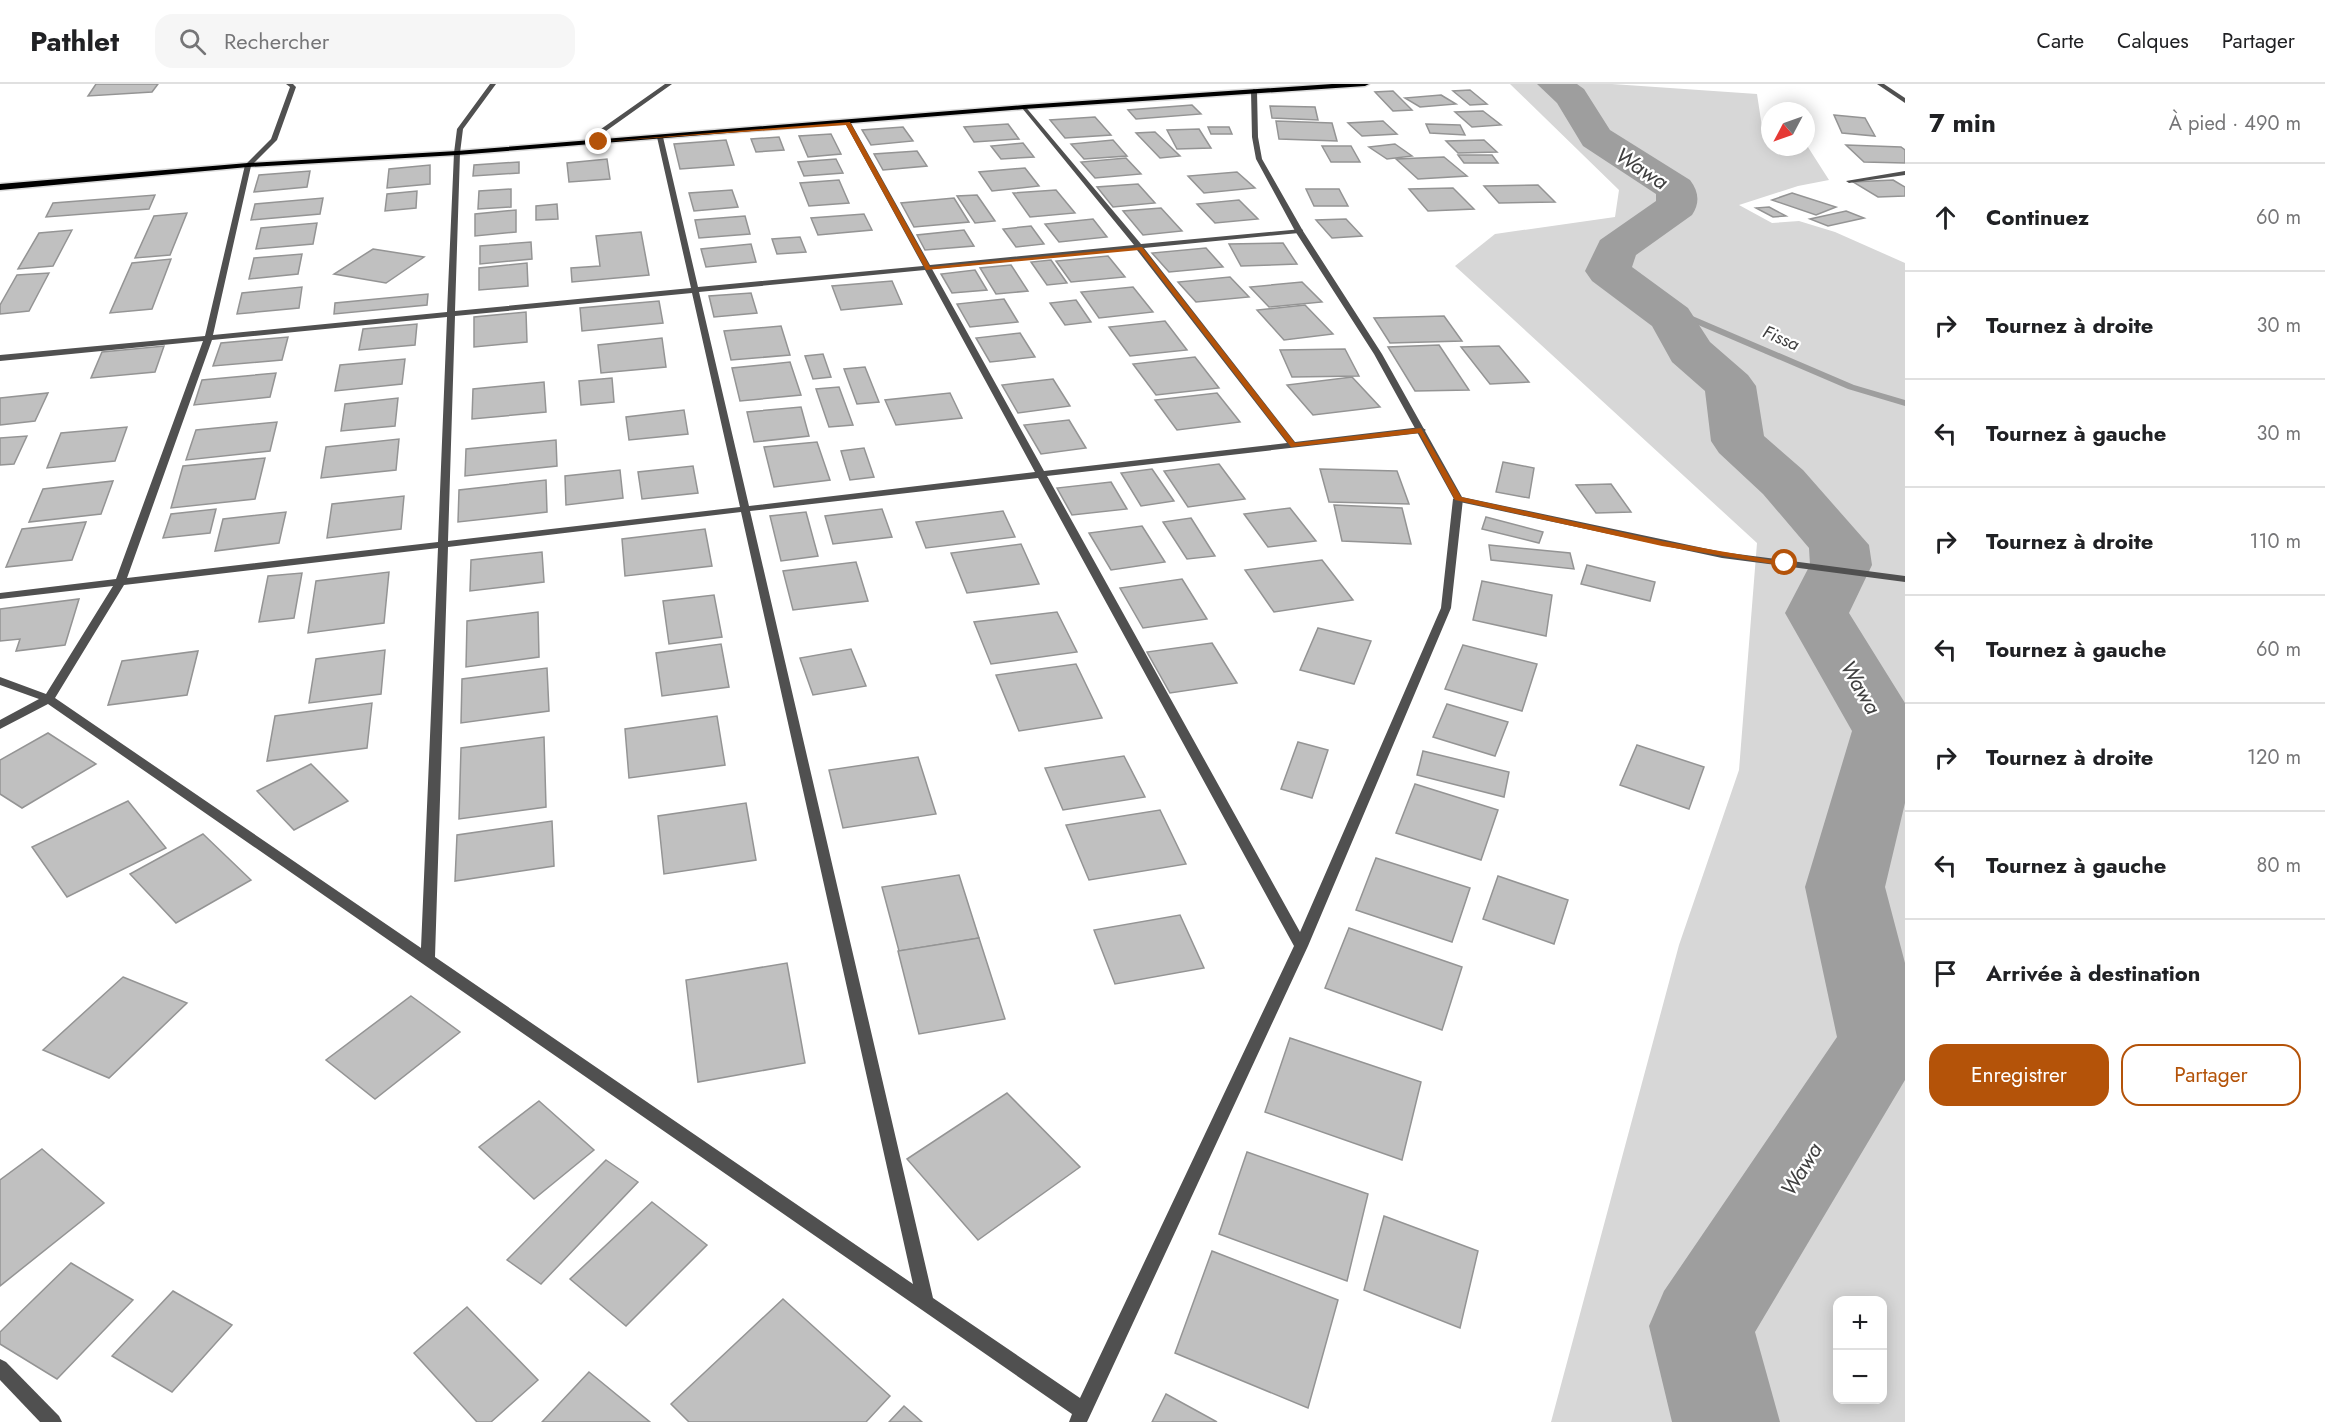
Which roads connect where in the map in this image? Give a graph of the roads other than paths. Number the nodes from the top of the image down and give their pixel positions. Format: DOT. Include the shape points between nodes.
graph roads {
  1 [pos="289,84"];
  2 [pos="493,84"];
  3 [pos="669,84"];
  4 [pos="1365,84"];
  5 [pos="1880,84"];
  6 [pos="1334,85"];
  7 [pos="1254,91"];
  8 [pos="1905,101"];
  9 [pos="1024,107"];
  10 [pos="848,123"];
  11 [pos="660,138"];
  12 [pos="599,142"];
  13 [pos="457,153"];
  14 [pos="248,165"];
  15 [pos="1905,173"];
  16 [pos="1848,181"];
  17 [pos="0,187"];
  18 [pos="1299,231"];
  19 [pos="1140,249"];
  20 [pos="928,269"];
  21 [pos="695,292"];
  22 [pos="452,315"];
  23 [pos="208,339"];
  24 [pos="0,358"];
  25 [pos="1421,430"];
  26 [pos="1293,445"];
  27 [pos="1041,475"];
  28 [pos="1458,499"];
  29 [pos="745,509"];
  30 [pos="443,544"];
  31 [pos="1905,579"];
  32 [pos="121,581"];
  33 [pos="0,596"];
  34 [pos="0,681"];
  35 [pos="49,699"];
  36 [pos="0,725"];
  37 [pos="1301,946"];
  38 [pos="428,959"];
  39 [pos="926,1302"];
  40 [pos="0,1368"];
  41 [pos="1081,1416"];
  42 [pos="53,1422"];
  1 -- 14 [label="street" via="293,87 274,140"];
  2 -- 13 [label="street" via="460,129"];
  3 -- 12 [label="street" via="603,130"];
  4 -- 6 [label="main road"];
  5 -- 8 [label="street"];
  6 -- 7 [label="main road"];
  7 -- 9 [label="main road"];
  7 -- 18 [label="street" via="1259,159"];
  9 -- 10 [label="main road"];
  9 -- 19 [label="street"];
  10 -- 11 [label="main road"];
  10 -- 20 [label="street"];
  11 -- 12 [label="main road"];
  11 -- 21 [label="street"];
  12 -- 13 [label="main road"];
  13 -- 14 [label="main road"];
  13 -- 22 [label="street"];
  14 -- 17 [label="main road"];
  14 -- 23 [label="street"];
  15 -- 16 [label="street"];
  18 -- 19 [label="street"];
  18 -- 25 [label="street" via="1378,354"];
  19 -- 20 [label="street"];
  19 -- 26 [label="street"];
  20 -- 21 [label="street"];
  20 -- 27 [label="street"];
  21 -- 22 [label="street"];
  21 -- 29 [label="street"];
  22 -- 23 [label="street"];
  22 -- 30 [label="street"];
  23 -- 24 [label="street"];
  23 -- 32 [label="street"];
  25 -- 26 [label="street"];
  25 -- 28 [label="street"];
  26 -- 27 [label="street"];
  27 -- 29 [label="street"];
  27 -- 37 [label="street"];
  28 -- 31 [label="street" via="1662,544"];
  28 -- 37 [label="street" via="1446,608"];
  29 -- 30 [label="street"];
  29 -- 39 [label="street"];
  30 -- 32 [label="street"];
  30 -- 38 [label="street"];
  32 -- 33 [label="street"];
  32 -- 35 [label="street"];
  34 -- 35 [label="street"];
  35 -- 36 [label="street"];
  35 -- 38 [label="street"];
  37 -- 41 [label="street"];
  38 -- 39 [label="street"];
  39 -- 41 [label="street"];
  40 -- 42 [label="street"];
}
